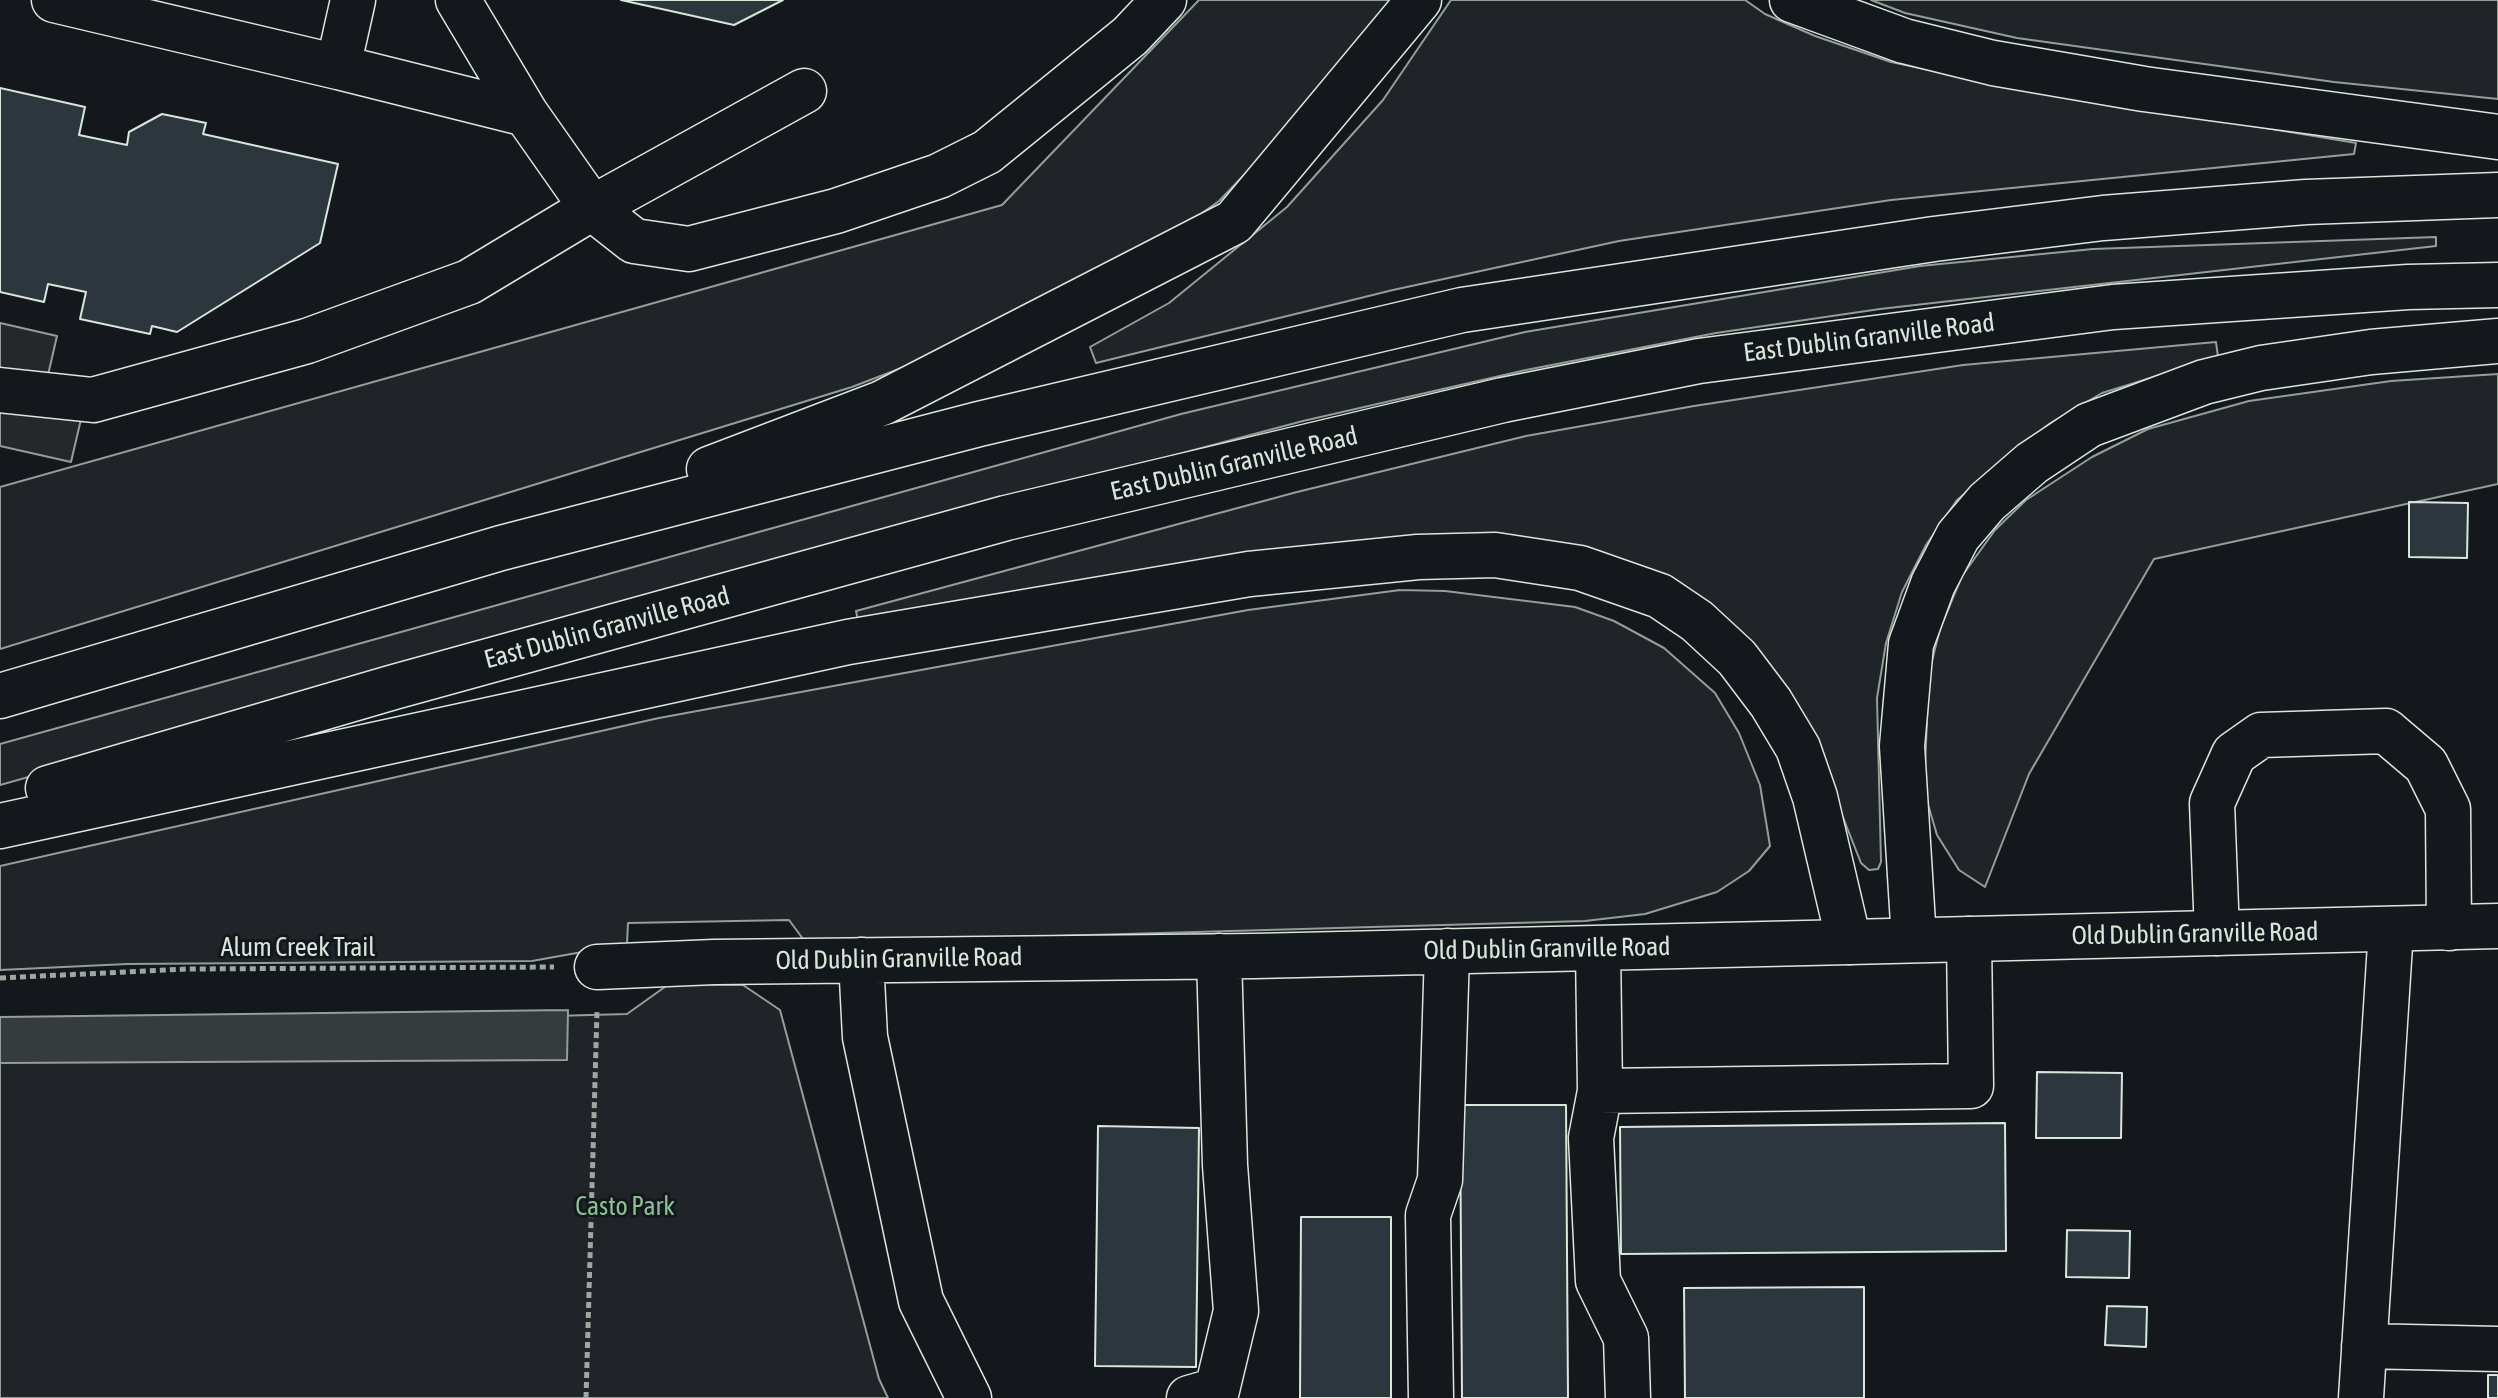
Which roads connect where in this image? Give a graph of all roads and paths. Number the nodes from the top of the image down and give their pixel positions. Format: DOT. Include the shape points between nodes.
graph roads {
  1 [pos="54,0"];
  2 [pos="353,0"];
  3 [pos="458,0"];
  4 [pos="1164,0"];
  5 [pos="1419,0"];
  6 [pos="1792,0"];
  7 [pos="338,67"];
  8 [pos="804,91"];
  9 [pos="526,114"];
  10 [pos="2498,137"];
  11 [pos="2498,195"];
  12 [pos="592,208"];
  13 [pos="2498,285"];
  14 [pos="2498,341"];
  15 [pos="0,390"];
  16 [pos="501,548"];
  17 [pos="0,696"];
  18 [pos="0,802"];
  19 [pos="0,826"];
  20 [pos="2498,926"];
  21 [pos="2449,928"];
  22 [pos="2391,929"];
  23 [pos="2217,933"];
  24 [pos="1969,939"];
  25 [pos="1914,940"];
  26 [pos="1849,942"];
  27 [pos="1598,948"];
  28 [pos="1447,951"];
  29 [pos="1219,956"];
  30 [pos="861,960"];
  31 [pos="0,978"];
  32 [pos="597,983"];
  33 [pos="1600,1091"];
  34 [pos="2364,1346"];
  35 [pos="2498,1349"];
  36 [pos="586,1398"];
  37 [pos="969,1398"];
  38 [pos="1189,1398"];
  39 [pos="1431,1398"];
  40 [pos="1628,1398"];
  41 [pos="2361,1398"];
  1 -- 7 [label="main road"];
  2 -- 7 [label="main road"];
  3 -- 9 [label="main road"];
  4 -- 12 [label="main road" via="1130,36 987,152 939,176 836,211 689,249 634,241"];
  5 -- 16 [label="main road" via="1234,222 882,403"];
  6 -- 10 [label="main road" via="1904,41 1993,63"];
  7 -- 9 [label="main road"];
  8 -- 12 [label="main road"];
  9 -- 12 [label="main road"];
  11 -- 16 [label="main road" via="2306,202 2103,218 1462,310 979,424"];
  12 -- 15 [label="main road" via="469,282 307,341 93,400"];
  13 -- 18 [label="main road, East Dublin Granville Road" via="2113,307 1699,361 1503,400 1006,518"];
  14 -- 25 [label="main road" via="2371,352 2204,382 2089,425 2032,463 1987,502 1958,536 1911,644 1902,746"];
  16 -- 17 [label="main road"];
  19 -- 26 [label="main road" via="863,640 1249,574 1495,555 1580,568 1660,596 1737,658 1798,748"];
  20 -- 21 [label="main road, Old Dublin Granville Road"];
  21 -- 22 [label="main road, Old Dublin Granville Road"];
  21 -- 23 [label="main road" via="2448,809 2426,765 2386,731 2261,735 2234,754 2212,803"];
  22 -- 23 [label="main road, Old Dublin Granville Road"];
  22 -- 34 [label="main road"];
  23 -- 24 [label="main road, Old Dublin Granville Road"];
  24 -- 25 [label="main road, Old Dublin Granville Road"];
  24 -- 33 [label="main road" via="1971,1086"];
  25 -- 26 [label="main road, Old Dublin Granville Road"];
  26 -- 27 [label="main road, Old Dublin Granville Road"];
  27 -- 28 [label="main road, Old Dublin Granville Road"];
  27 -- 33 [label="main road"];
  28 -- 29 [label="main road, Old Dublin Granville Road"];
  28 -- 39 [label="main road" via="1440,1180 1428,1215"];
  29 -- 30 [label="main road, Old Dublin Granville Road"];
  29 -- 38 [label="main road" via="1225,1165 1236,1311 1217,1390"];
  30 -- 32 [label="main road, Old Dublin Granville Road"];
  30 -- 37 [label="main road" via="865,1037 921,1301"];
  31 -- 32 [label="path, Alum Creek Trail" via="188,969"];
  32 -- 36 [label="path"];
  33 -- 40 [label="main road" via="1591,1138 1598,1281 1626,1338"];
  34 -- 35 [label="main road"];
  34 -- 41 [label="main road"];
}
